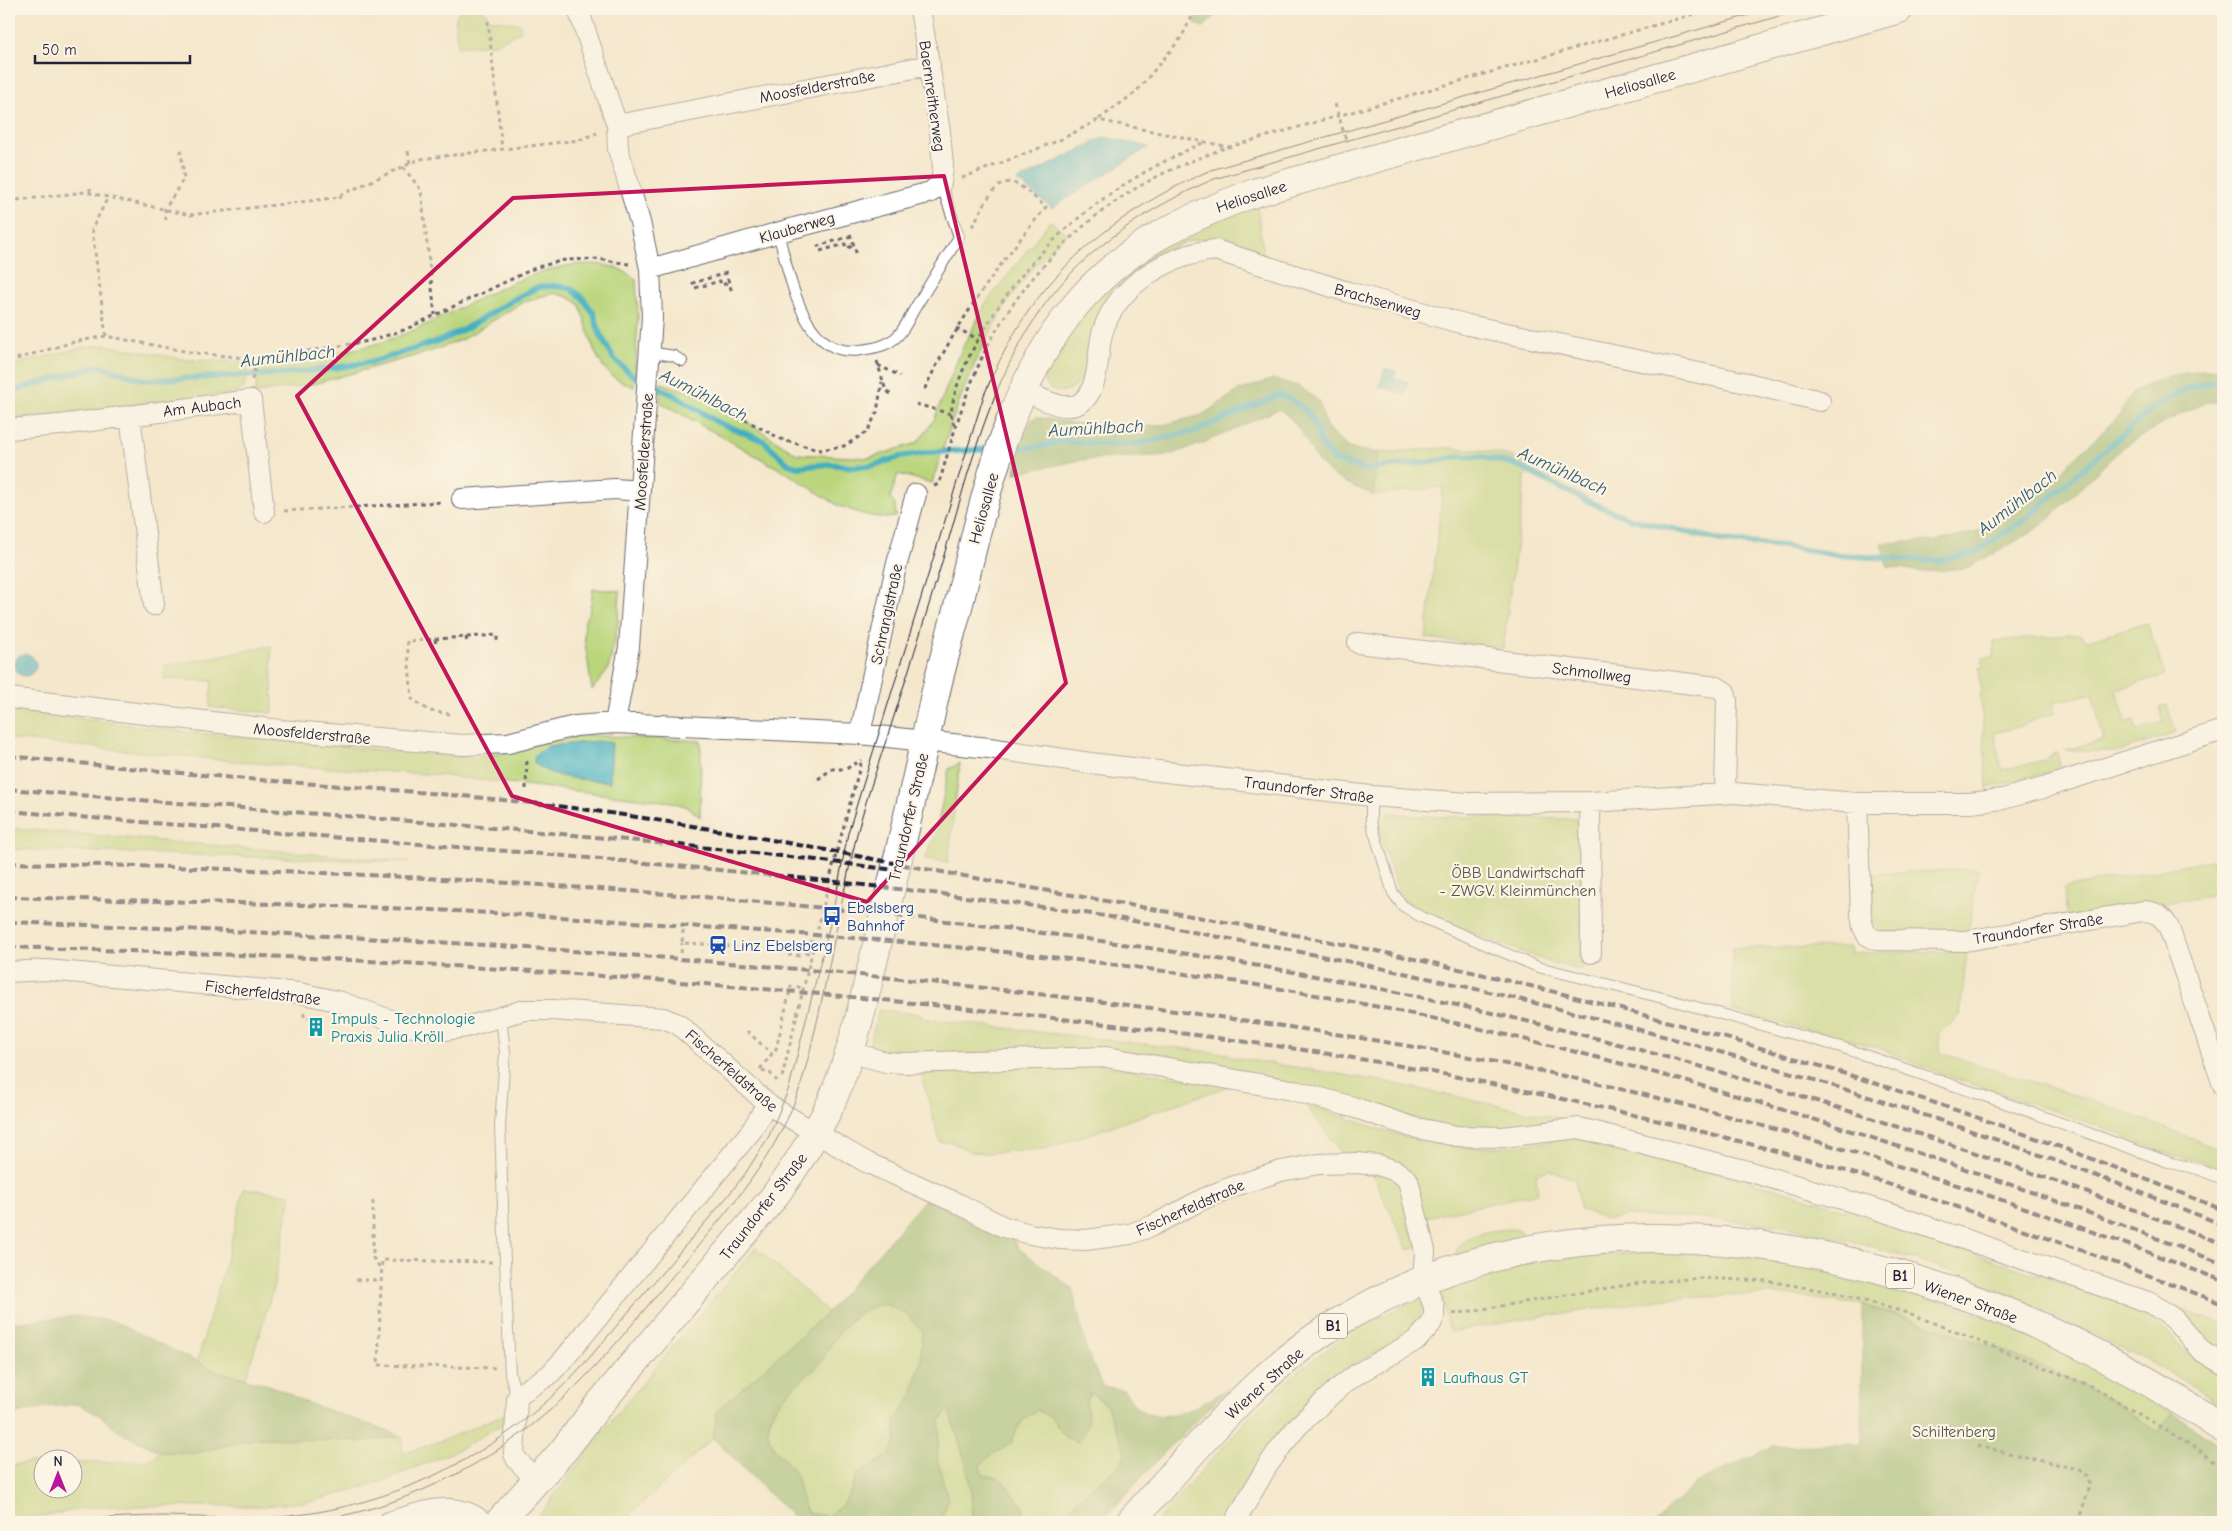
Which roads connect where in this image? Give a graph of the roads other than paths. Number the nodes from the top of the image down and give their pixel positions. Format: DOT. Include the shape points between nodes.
graph roads {
  1 [pos="578,9"];
  2 [pos="920,9"];
  3 [pos="1899,9"];
  4 [pos="930,65"];
  5 [pos="617,125"];
  6 [pos="941,183"];
  7 [pos="778,232"];
  8 [pos="650,267"];
  9 [pos="650,352"];
  10 [pos="682,361"];
  11 [pos="1024,390"];
  12 [pos="1820,401"];
  13 [pos="130,416"];
  14 [pos="9,429"];
  15 [pos="640,491"];
  16 [pos="916,494"];
  17 [pos="462,499"];
  18 [pos="264,512"];
  19 [pos="154,605"];
  20 [pos="1358,644"];
  21 [pos="9,698"];
  22 [pos="615,723"];
  23 [pos="2223,730"];
  24 [pos="860,734"];
  25 [pos="926,740"];
  26 [pos="1725,793"];
  27 [pos="1371,796"];
  28 [pos="1590,802"];
  29 [pos="1857,803"];
  30 [pos="1591,953"];
  31 [pos="9,972"];
  32 [pos="501,1016"];
  33 [pos="849,1052"];
  34 [pos="2223,1085"];
  35 [pos="768,1104"];
  36 [pos="816,1133"];
  37 [pos="2223,1179"];
  38 [pos="1423,1279"];
  39 [pos="2223,1364"];
  40 [pos="518,1398"];
  41 [pos="2223,1429"];
  42 [pos="537,1481"];
  43 [pos="389,1522"];
  44 [pos="483,1522"];
  45 [pos="499,1522"];
  46 [pos="1130,1522"];
  47 [pos="1235,1522"];
  1 -- 5 [label="street, Moosfelderstraße"];
  2 -- 4 [label="street, Baernreitherweg"];
  3 -- 11 [label="street, Heliosallee" via="1254,193 1205,211 1152,238 1100,279 1068,315 1041,354"];
  4 -- 5 [label="street, Moosfelderstraße"];
  4 -- 6 [label="street, Baernreitherweg" via="943,167"];
  5 -- 8 [label="street, Moosfelderstraße" via="618,149"];
  6 -- 7 [label="street, Klauberweg" via="930,192"];
  6 -- 7 [label="lane" via="959,237 895,339 874,348 838,349 812,330 803,317"];
  7 -- 8 [label="street, Klauberweg"];
  8 -- 9 [label="street, Moosfelderstraße"];
  9 -- 10 [label="lane" via="674,356"];
  9 -- 15 [label="street, Moosfelderstraße" via="653,382"];
  11 -- 12 [label="street, Brachsenweg" via="1057,405 1071,406 1084,401 1091,389 1102,334 1109,316 1125,293 1148,273 1173,260 1215,250 1468,325"];
  11 -- 25 [label="street, Heliosallee" via="1000,450 971,549"];
  13 -- 14 [label="street, Am Aubach"];
  13 -- 18 [label="street, Am Aubach" via="251,400"];
  13 -- 19 [label="street"];
  15 -- 17 [label="street" via="615,489"];
  15 -- 22 [label="street, Moosfelderstraße" via="629,647"];
  16 -- 24 [label="street, Schranglstraße" via="895,571"];
  20 -- 26 [label="street, Schmollweg" via="1717,687 1725,692 1727,700"];
  21 -- 22 [label="street, Moosfelderstraße" via="280,730 456,745 508,743 575,726"];
  22 -- 24 [label="street, Moosfelderstraße"];
  23 -- 29 [label="street, Traundorfer Straße" via="2003,799 1935,804"];
  24 -- 25 [label="street, Moosfelderstraße"];
  25 -- 27 [label="street, Traundorfer Straße"];
  25 -- 33 [label="street, Traundorfer Straße"];
  26 -- 28 [label="street, Traundorfer Straße"];
  26 -- 29 [label="street, Traundorfer Straße"];
  27 -- 28 [label="street, Traundorfer Straße" via="1468,803"];
  27 -- 37 [label="lane" via="1371,822 1393,893 1403,906 1421,917 1538,968 1841,1046"];
  28 -- 30 [label="street"];
  29 -- 34 [label="street, Traundorfer Straße" via="1861,914 1867,935 1876,940 1891,941 1964,940 2144,911 2155,912 2169,928"];
  31 -- 32 [label="street, Fischerfeldstraße" via="47,970 297,993 341,1002 422,1029 445,1030"];
  32 -- 35 [label="street, Fischerfeldstraße" via="524,1010 553,1010 664,1018 678,1024"];
  32 -- 40 [label="lane" via="505,1053 500,1134 509,1368"];
  33 -- 36 [label="street, Traundorfer Straße"];
  33 -- 39 [label="street" via="886,1062 904,1063 1106,1057 1292,1090 1412,1127 1449,1135 1503,1137 1579,1128 1744,1170 1880,1210 2151,1303 2174,1319 2203,1352"];
  35 -- 36 [label="street, Fischerfeldstraße"];
  35 -- 40 [label="street" via="752,1130 564,1359 549,1375"];
  36 -- 38 [label="street, Fischerfeldstraße" via="866,1162 1004,1227 1058,1239 1086,1240 1130,1234 1229,1188 1281,1171 1319,1164 1378,1165 1396,1171 1408,1180 1425,1251"];
  36 -- 42 [label="street, Traundorfer Straße" via="773,1198"];
  38 -- 41 [label="street, Wiener Straße / B1" via="1494,1256 1546,1246 1627,1238 1725,1240 1780,1248 1833,1258 1951,1291 2055,1333 2150,1382"];
  38 -- 46 [label="street, Wiener Straße / B1" via="1392,1292 1327,1329 1291,1356 1247,1395"];
  38 -- 47 [label="street" via="1434,1306 1434,1317 1425,1333 1358,1374 1298,1426 1266,1468"];
  40 -- 42 [label="street" via="514,1454"];
  42 -- 45 [label="street, Traundorfer Straße"];
  43 -- 44 [label="street" via="449,1508 473,1514"];
}
